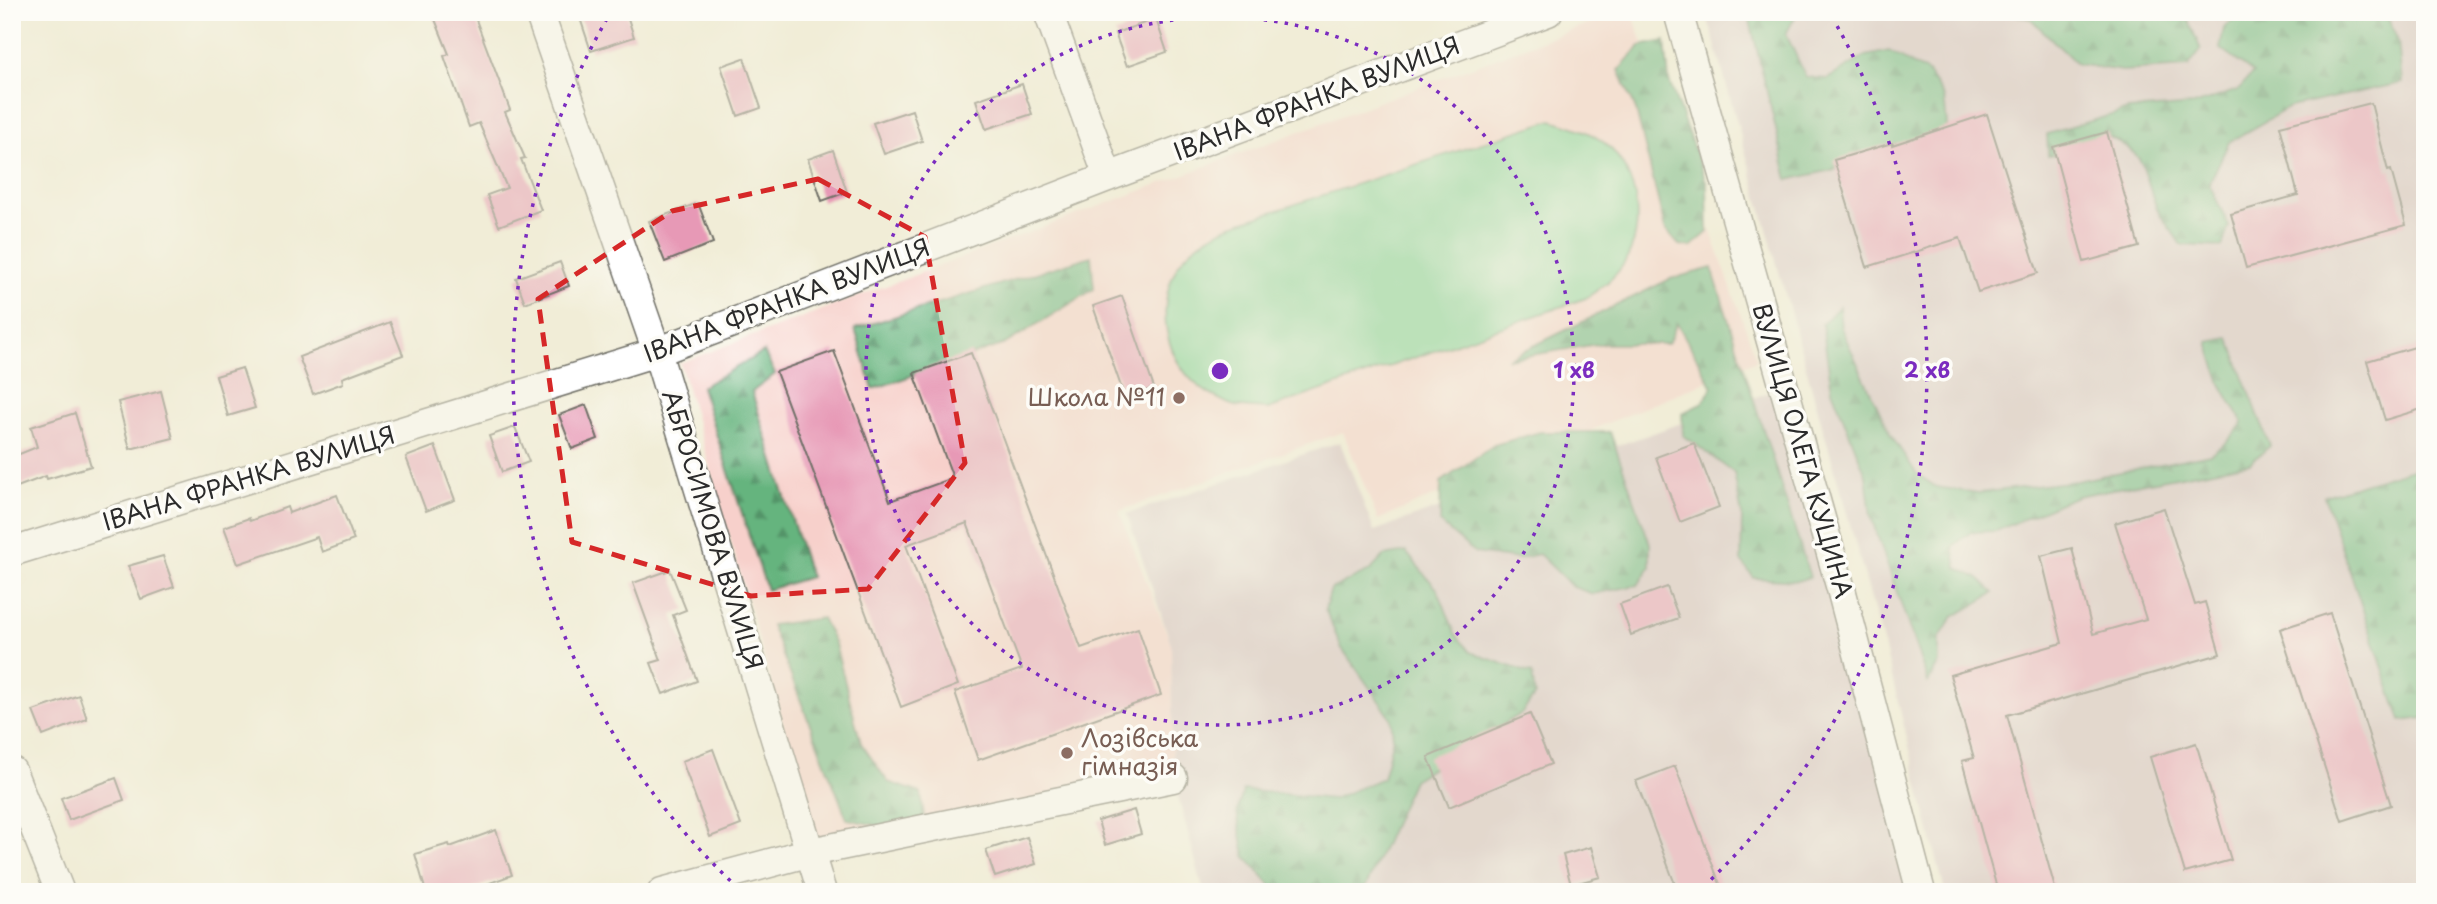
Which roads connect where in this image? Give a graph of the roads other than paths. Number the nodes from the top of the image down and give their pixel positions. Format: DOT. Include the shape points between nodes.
graph roads {
  1 [pos="539,12"];
  2 [pos="1048,12"];
  3 [pos="1548,12"];
  4 [pos="1678,12"];
  5 [pos="1108,177"];
  6 [pos="657,352"];
  7 [pos="12,552"];
  8 [pos="12,771"];
  9 [pos="1173,778"];
  10 [pos="811,852"];
  11 [pos="60,892"];
  12 [pos="662,892"];
  13 [pos="821,892"];
  14 [pos="1921,892"];
  1 -- 6 [label="street, АБРОСИМОВА ВУЛИЦЯ"];
  2 -- 5 [label="street"];
  3 -- 5 [label="street, ІВАНА ФРАНКА ВУЛИЦЯ"];
  4 -- 14 [label="street, ВУЛИЦЯ ОЛЕГА КУЦИНА" via="1838,576"];
  5 -- 6 [label="street, ІВАНА ФРАНКА ВУЛИЦЯ"];
  6 -- 7 [label="street, ІВАНА ФРАНКА ВУЛИЦЯ"];
  6 -- 10 [label="street, АБРОСИМОВА ВУЛИЦЯ"];
  8 -- 11 [label="street"];
  9 -- 10 [label="street"];
  10 -- 12 [label="street"];
  10 -- 13 [label="street, АБРОСИМОВА ВУЛИЦЯ"];
}
